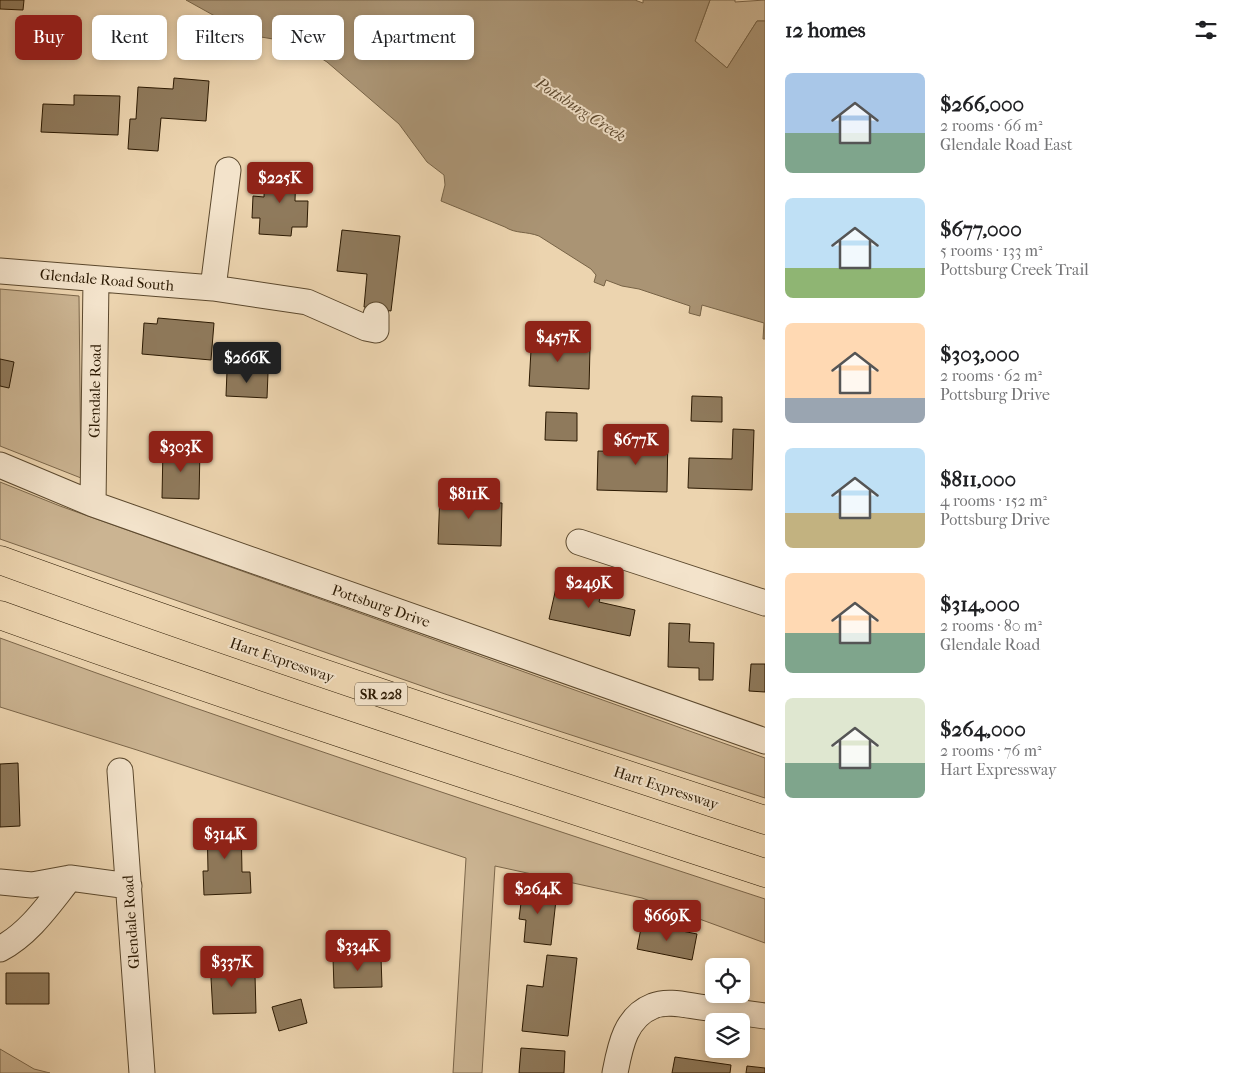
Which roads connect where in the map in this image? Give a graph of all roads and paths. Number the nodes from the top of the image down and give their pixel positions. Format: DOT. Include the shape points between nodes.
graph roads {
  1 [pos="228,170"];
  2 [pos="0,271"];
  3 [pos="96,278"];
  4 [pos="213,288"];
  5 [pos="376,315"];
  6 [pos="0,465"];
  7 [pos="94,504"];
  8 [pos="579,542"];
  9 [pos="0,560"];
  10 [pos="765,602"];
  11 [pos="0,615"];
  12 [pos="765,741"];
  13 [pos="120,771"];
  14 [pos="765,820"];
  15 [pos="765,873"];
  16 [pos="70,878"];
  17 [pos="0,882"];
  18 [pos="128,886"];
  19 [pos="0,948"];
  20 [pos="765,1016"];
  21 [pos="142,1073"];
  22 [pos="616,1073"];
  1 -- 4 [label="street"];
  2 -- 3 [label="street, Glendale Road South"];
  3 -- 4 [label="street, Glendale Road South"];
  3 -- 7 [label="street, Glendale Road"];
  4 -- 5 [label="street, Glendale Road South" via="307,302 376,330"];
  6 -- 7 [label="street, Pottsburg Drive"];
  7 -- 12 [label="street, Pottsburg Drive"];
  8 -- 10 [label="street"];
  9 -- 14 [label="highway, Hart Expressway / SR 228" via="365,689"];
  11 -- 15 [label="highway" via="350,737"];
  13 -- 18 [label="street, Glendale Road"];
  16 -- 17 [label="street" via="32,885"];
  16 -- 18 [label="street"];
  16 -- 19 [label="street" via="31,926"];
  18 -- 21 [label="street, Glendale Road"];
  20 -- 22 [label="street" via="676,1003 654,1005 637,1016 629,1026 620,1045"];
}
